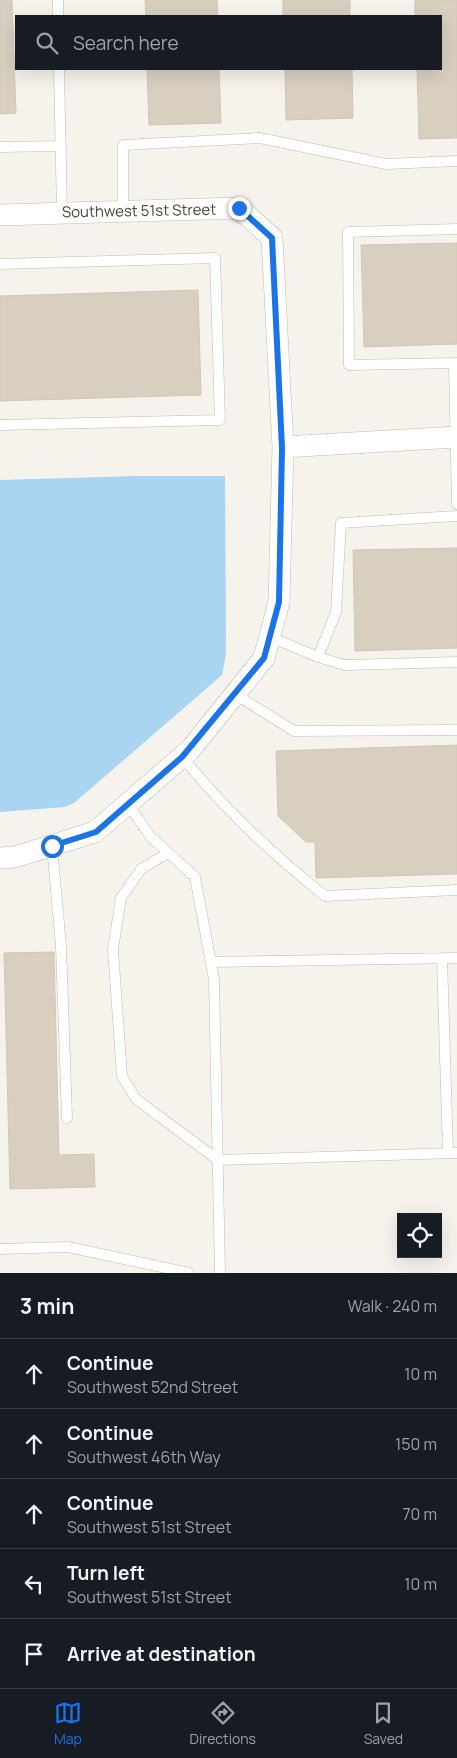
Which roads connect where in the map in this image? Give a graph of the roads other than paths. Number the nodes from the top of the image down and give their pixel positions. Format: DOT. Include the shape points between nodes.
graph roads {
  1 [pos="58,0"];
  2 [pos="58,15"];
  3 [pos="59,70"];
  4 [pos="61,146"];
  5 [pos="0,147"];
  6 [pos="457,161"];
  7 [pos="123,212"];
  8 [pos="62,213"];
  9 [pos="0,215"];
  10 [pos="457,229"];
  11 [pos="0,264"];
  12 [pos="455,363"];
  13 [pos="0,424"];
  14 [pos="456,437"];
  15 [pos="282,448"];
  16 [pos="457,504"];
  17 [pos="457,516"];
  18 [pos="270,637"];
  19 [pos="318,657"];
  20 [pos="457,662"];
  21 [pos="235,694"];
  22 [pos="457,730"];
  23 [pos="182,757"];
  24 [pos="128,804"];
  25 [pos="52,846"];
  26 [pos="168,852"];
  27 [pos="0,858"];
  28 [pos="457,890"];
  29 [pos="442,958"];
  30 [pos="457,958"];
  31 [pos="211,962"];
  32 [pos="67,1118"];
  33 [pos="452,1153"];
  34 [pos="218,1160"];
  35 [pos="0,1249"];
  36 [pos="189,1273"];
  37 [pos="220,1273"];
  1 -- 2 [label="lane"];
  3 -- 4 [label="lane"];
  4 -- 5 [label="lane"];
  4 -- 8 [label="lane"];
  6 -- 7 [label="lane" via="386,164 260,138 123,145"];
  7 -- 8 [label="street, Southwest 51st Street"];
  7 -- 15 [label="street, Southwest 51st Street" via="239,208 272,238"];
  8 -- 9 [label="street, Southwest 51st Street"];
  10 -- 12 [label="lane" via="348,232 348,365"];
  11 -- 13 [label="lane" via="215,258 220,420"];
  12 -- 14 [label="lane"];
  14 -- 15 [label="street"];
  14 -- 16 [label="lane"];
  15 -- 18 [label="street, Southwest 51st Street" via="279,602"];
  17 -- 19 [label="lane" via="341,523 336,612"];
  18 -- 19 [label="lane"];
  18 -- 21 [label="street, Southwest 51st Street" via="264,658"];
  19 -- 20 [label="lane" via="344,665"];
  21 -- 22 [label="lane" via="294,732"];
  21 -- 23 [label="street, Southwest 51st Street"];
  23 -- 24 [label="street, Southwest 51st Street"];
  23 -- 28 [label="lane" via="208,789 295,872 325,896"];
  24 -- 25 [label="street, Southwest 51st Street" via="96,832"];
  24 -- 26 [label="lane" via="150,836"];
  25 -- 27 [label="street"];
  25 -- 32 [label="lane" via="61,946"];
  26 -- 31 [label="lane" via="195,877"];
  26 -- 34 [label="lane" via="141,869 121,898 113,949 122,1076 136,1099"];
  29 -- 30 [label="lane"];
  29 -- 31 [label="lane"];
  29 -- 33 [label="lane"];
  31 -- 34 [label="lane"];
  33 -- 34 [label="lane"];
  34 -- 37 [label="lane"];
  35 -- 36 [label="lane" via="68,1247"];
}
